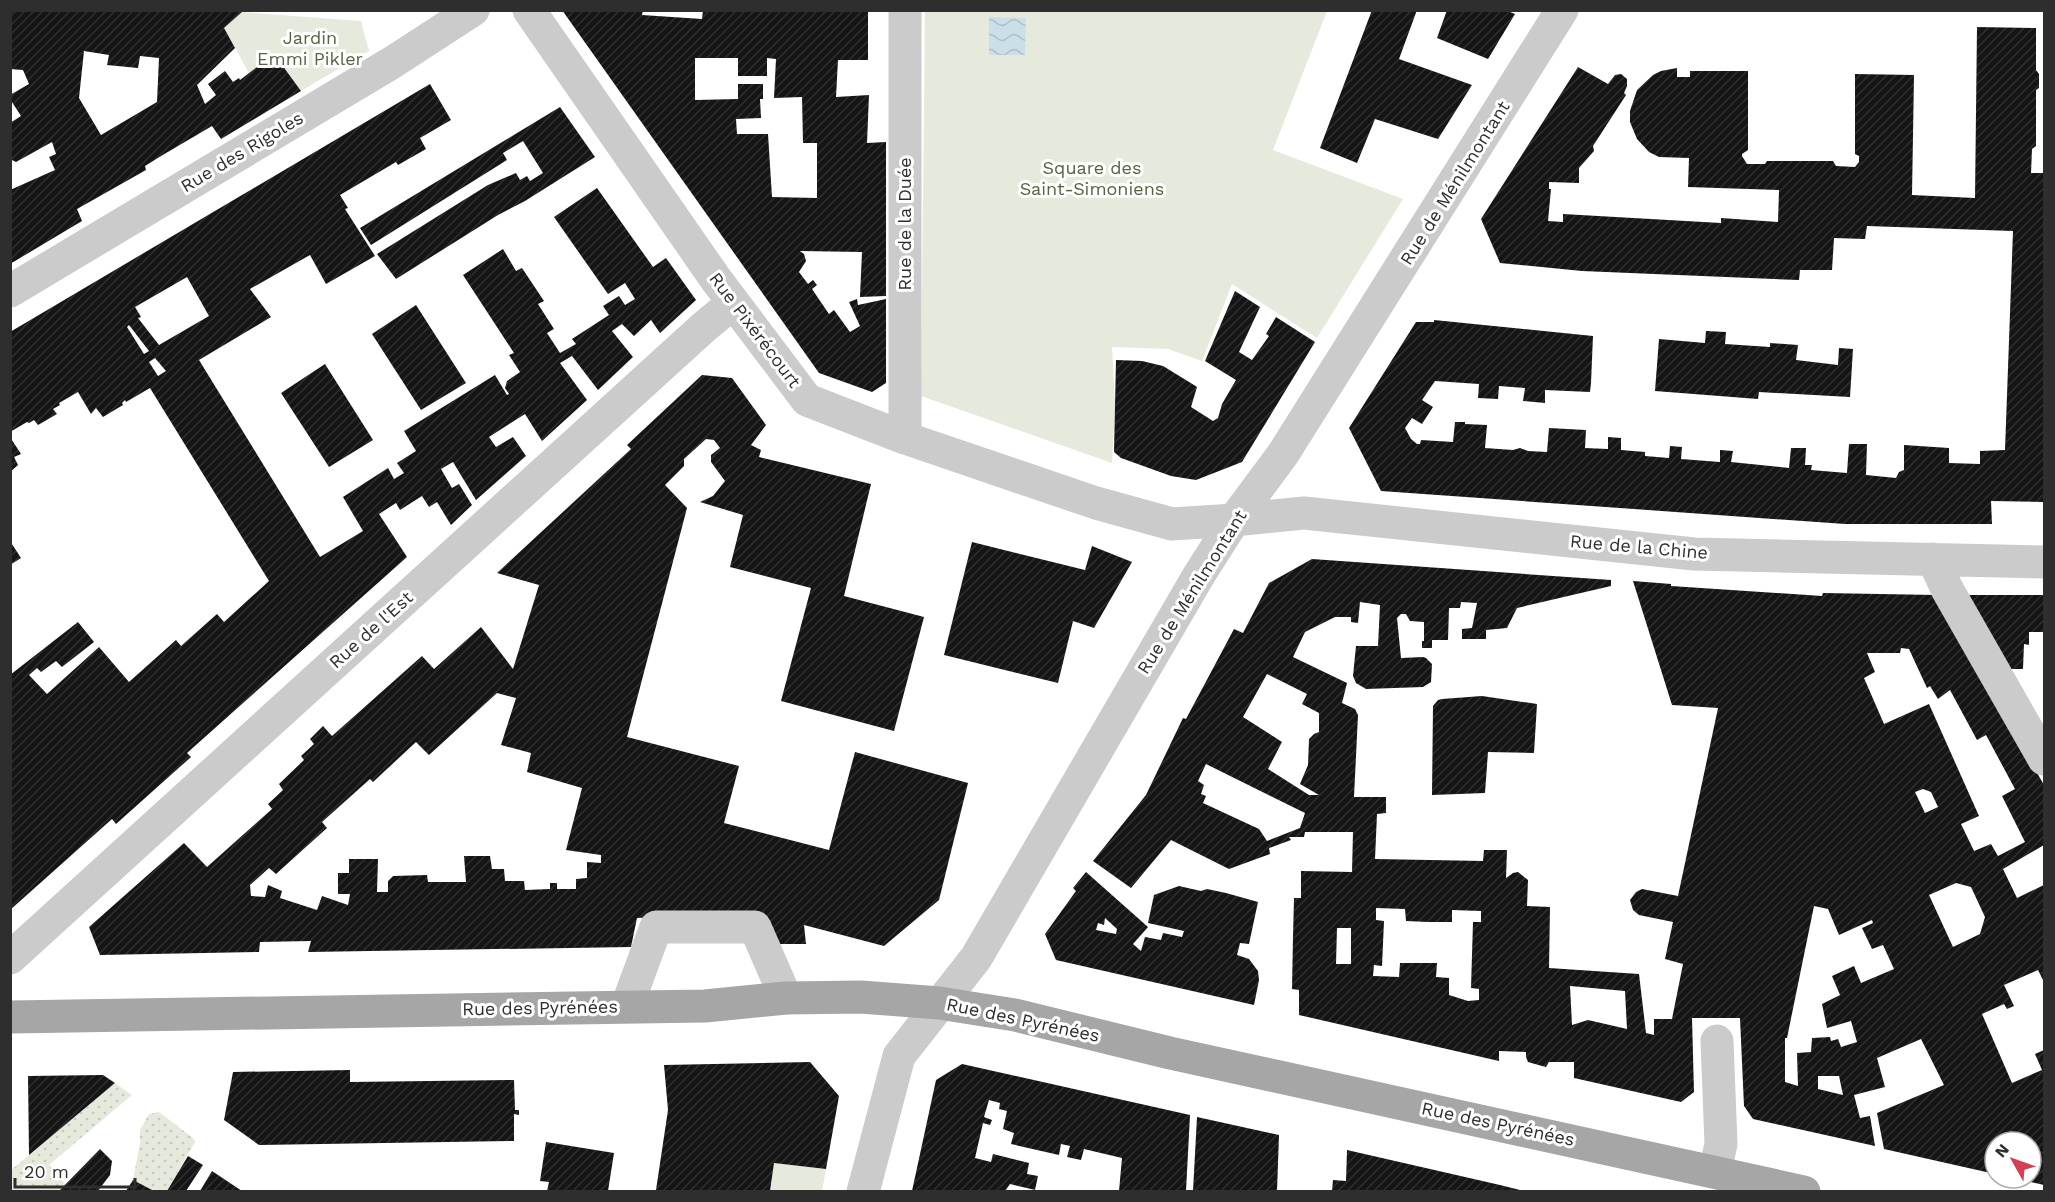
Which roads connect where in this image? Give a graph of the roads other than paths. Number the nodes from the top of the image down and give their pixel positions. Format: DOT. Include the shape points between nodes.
graph roads {
  1 [pos="473,10"];
  2 [pos="529,10"];
  3 [pos="905,10"];
  4 [pos="1563,10"];
  5 [pos="10,291"];
  6 [pos="733,303"];
  7 [pos="905,438"];
  8 [pos="1234,520"];
  9 [pos="1933,559"];
  10 [pos="2044,562"];
  11 [pos="2044,759"];
  12 [pos="10,958"];
  13 [pos="786,998"];
  14 [pos="939,1003"];
  15 [pos="627,1006"];
  16 [pos="10,1017"];
  17 [pos="1717,1041"];
  18 [pos="1715,1171"];
  19 [pos="863,1191"];
  20 [pos="1804,1191"];
  1 -- 5 [label="street, Rue des Rigoles"];
  2 -- 6 [label="street, Rue Pixérécourt"];
  3 -- 7 [label="street, Rue de la Duée"];
  4 -- 8 [label="street, Rue de Ménilmontant" via="1283,454"];
  6 -- 7 [label="street, Rue Pixérécourt" via="807,400"];
  6 -- 12 [label="street, Rue de l'Est"];
  7 -- 8 [label="street, Rue Pixérécourt" via="1096,503 1172,524"];
  8 -- 9 [label="street, Rue de la Chine" via="1304,513 1694,554"];
  8 -- 14 [label="street, Rue de Ménilmontant" via="976,958"];
  9 -- 10 [label="street, Rue de la Chine"];
  9 -- 11 [label="street"];
  13 -- 14 [label="main road, Rue des Pyrénées" via="861,997"];
  13 -- 15 [label="main road, Rue des Pyrénées" via="705,1006"];
  13 -- 15 [label="street" via="755,927 656,927"];
  14 -- 18 [label="main road, Rue des Pyrénées" via="1015,1015 1170,1053"];
  14 -- 19 [label="street, Rue de Ménilmontant" via="899,1056"];
  15 -- 16 [label="main road, Rue des Pyrénées"];
  17 -- 18 [label="street" via="1721,1144"];
  18 -- 20 [label="main road, Rue des Pyrénées"];
}
